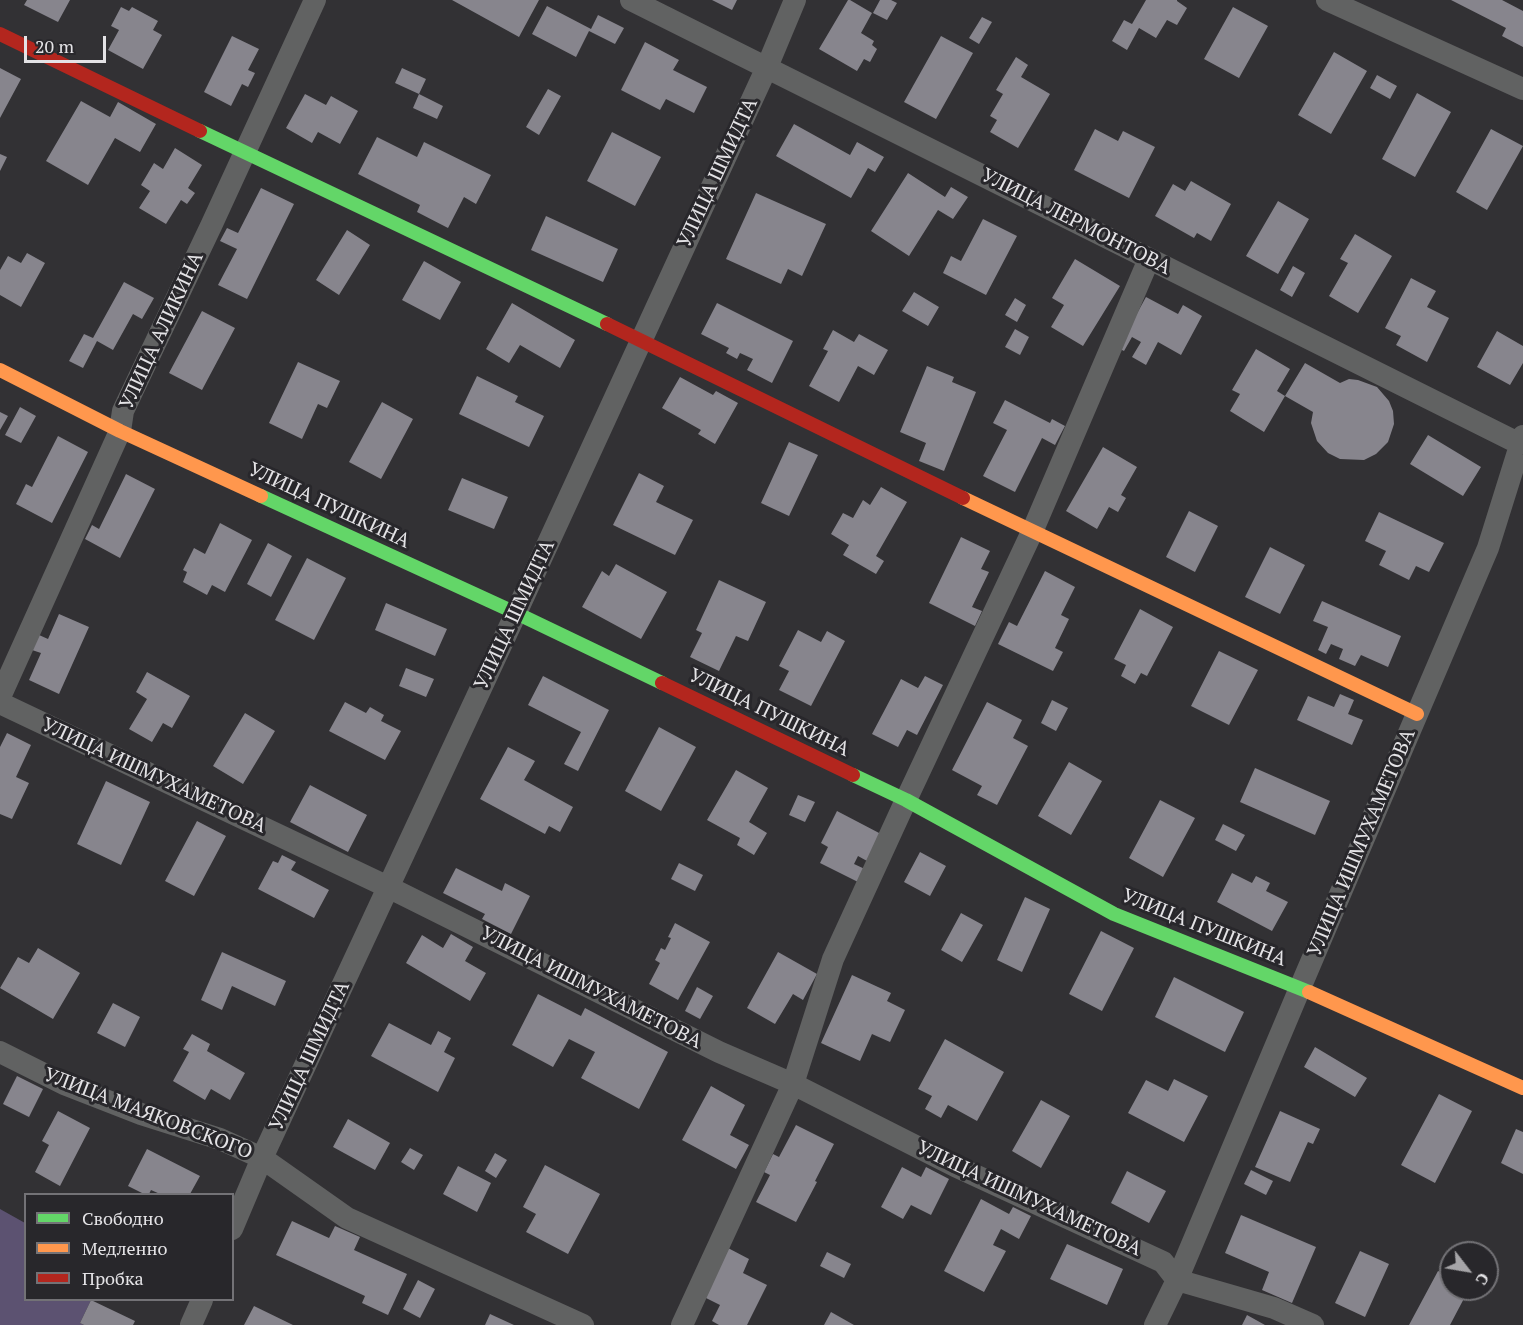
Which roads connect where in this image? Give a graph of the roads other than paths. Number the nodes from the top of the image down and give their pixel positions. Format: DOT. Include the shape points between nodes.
graph roads {
  1 [pos="315,0"];
  2 [pos="631,0"];
  3 [pos="795,0"];
  4 [pos="1327,0"];
  5 [pos="0,34"];
  6 [pos="766,67"];
  7 [pos="1523,89"];
  8 [pos="245,153"];
  9 [pos="1149,259"];
  10 [pos="642,340"];
  11 [pos="0,370"];
  12 [pos="120,431"];
  13 [pos="1521,440"];
  14 [pos="1032,532"];
  15 [pos="516,613"];
  16 [pos="0,697"];
  17 [pos="0,703"];
  18 [pos="1417,714"];
  19 [pos="906,800"];
  20 [pos="388,887"];
  21 [pos="1299,988"];
  22 [pos="0,1052"];
  23 [pos="793,1084"];
  24 [pos="1523,1088"];
  25 [pos="262,1158"];
  26 [pos="234,1224"];
  27 [pos="1177,1280"];
  28 [pos="201,1301"];
  29 [pos="191,1325"];
  30 [pos="583,1325"];
  31 [pos="682,1325"];
  32 [pos="1155,1325"];
  33 [pos="1313,1325"];
  1 -- 8 [label="street, УЛИЦА АЛИКИНА"];
  2 -- 6 [label="street, УЛИЦА ЛЕРМОНТОВА"];
  3 -- 6 [label="street, УЛИЦА ШМИДТА"];
  4 -- 7 [label="street"];
  5 -- 8 [label="street"];
  6 -- 9 [label="street, УЛИЦА ЛЕРМОНТОВА"];
  6 -- 10 [label="street, УЛИЦА ШМИДТА"];
  8 -- 10 [label="street"];
  8 -- 12 [label="street, УЛИЦА АЛИКИНА" via="123,411"];
  9 -- 13 [label="street, УЛИЦА ЛЕРМОНТОВА"];
  9 -- 14 [label="street"];
  10 -- 14 [label="street"];
  10 -- 15 [label="street, УЛИЦА ШМИДТА"];
  11 -- 12 [label="street, УЛИЦА ПУШКИНА"];
  12 -- 15 [label="street, УЛИЦА ПУШКИНА"];
  12 -- 16 [label="street, УЛИЦА АЛИКИНА"];
  13 -- 18 [label="street, УЛИЦА ИШМУХАМЕТОВА" via="1488,548"];
  14 -- 18 [label="street"];
  14 -- 19 [label="street"];
  15 -- 19 [label="street, УЛИЦА ПУШКИНА"];
  15 -- 20 [label="street, УЛИЦА ШМИДТА"];
  17 -- 20 [label="street, УЛИЦА ИШМУХАМЕТОВА"];
  18 -- 21 [label="street, УЛИЦА ИШМУХАМЕТОВА"];
  19 -- 21 [label="street, УЛИЦА ПУШКИНА" via="1114,914"];
  19 -- 23 [label="street" via="833,959"];
  20 -- 23 [label="street, УЛИЦА ИШМУХАМЕТОВА" via="719,1052"];
  20 -- 25 [label="street, УЛИЦА ШМИДТА"];
  21 -- 24 [label="street, УЛИЦА ПУШКИНА"];
  21 -- 27 [label="street, УЛИЦА ИШМУХАМЕТОВА"];
  22 -- 25 [label="street, УЛИЦА МАЯКОВСКОГО" via="64,1084 220,1139"];
  23 -- 27 [label="street, УЛИЦА ИШМУХАМЕТОВА" via="955,1166 1163,1262"];
  23 -- 31 [label="street"];
  25 -- 26 [label="street, УЛИЦА ШМИДТА"];
  25 -- 30 [label="street, УЛИЦА МАЯКОВСКОГО" via="347,1218"];
  27 -- 32 [label="street, УЛИЦА ИШМУХАМЕТОВА"];
  27 -- 33 [label="street, УЛИЦА ИШМУХАМЕТОВА" via="1274,1308"];
  28 -- 29 [label="street"];
}
